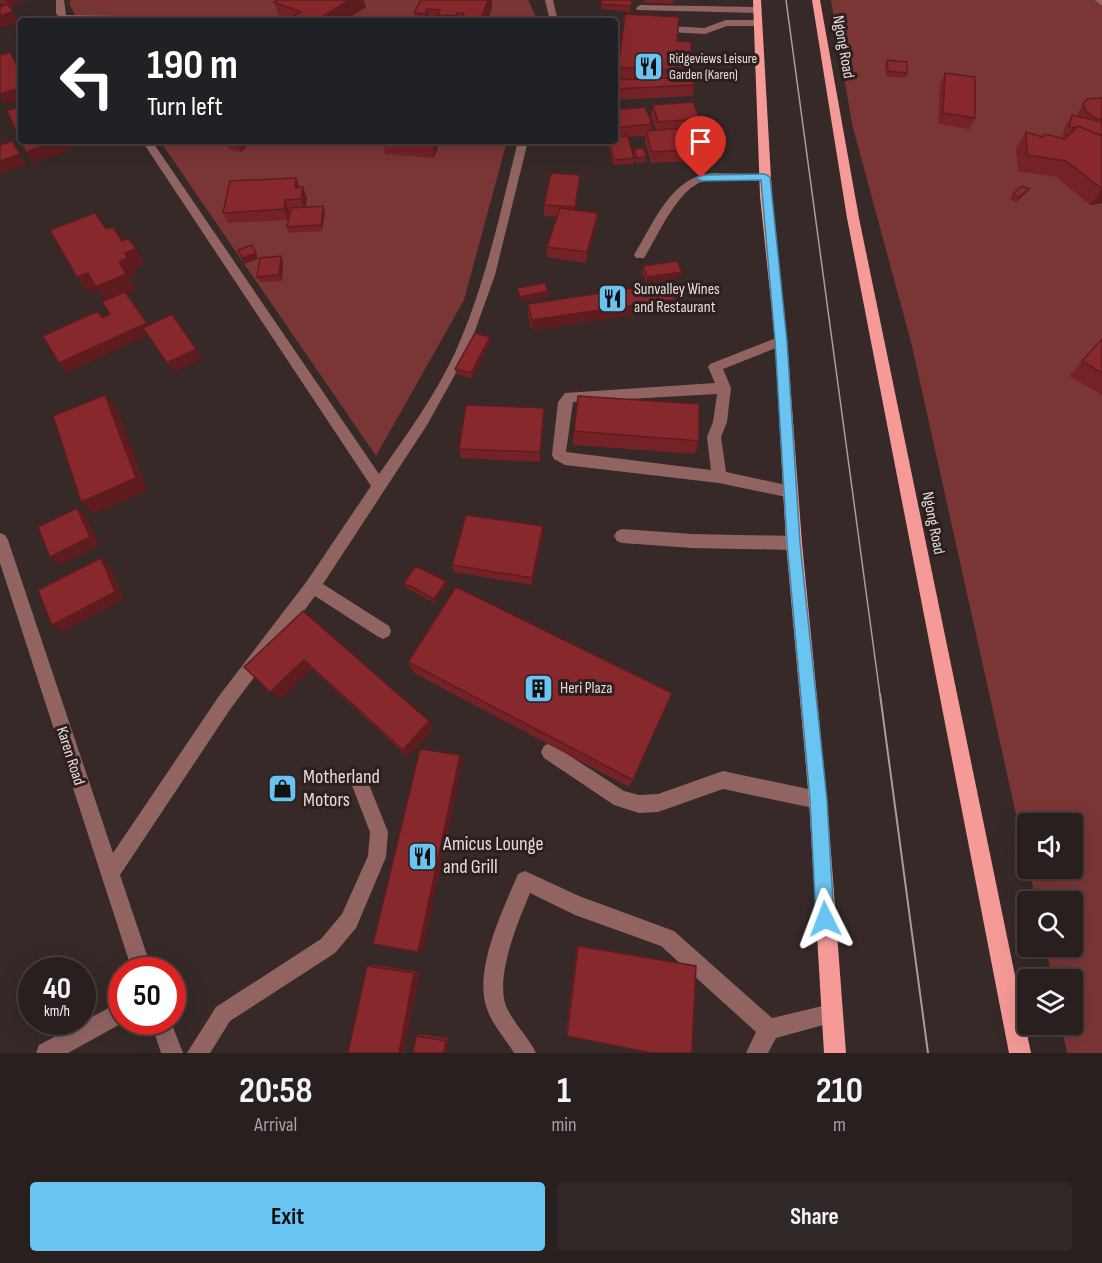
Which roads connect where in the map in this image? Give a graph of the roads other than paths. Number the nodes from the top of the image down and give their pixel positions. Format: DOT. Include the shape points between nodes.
graph roads {
  1 [pos="60,0"];
  2 [pos="549,0"];
  3 [pos="816,0"];
  4 [pos="640,8"];
  5 [pos="758,11"];
  6 [pos="63,18"];
  7 [pos="553,18"];
  8 [pos="669,29"];
  9 [pos="149,144"];
  10 [pos="522,144"];
  11 [pos="765,177"];
  12 [pos="640,255"];
  13 [pos="781,341"];
  14 [pos="724,388"];
  15 [pos="719,477"];
  16 [pos="379,486"];
  17 [pos="790,492"];
  18 [pos="622,536"];
  19 [pos="0,540"];
  20 [pos="794,543"];
  21 [pos="313,586"];
  22 [pos="383,631"];
  23 [pos="550,752"];
  24 [pos="360,783"];
  25 [pos="818,800"];
  26 [pos="109,875"];
  27 [pos="137,957"];
  28 [pos="831,1014"];
  29 [pos="108,1019"];
  30 [pos="769,1029"];
  31 [pos="166,1035"];
  32 [pos="47,1053"];
  33 [pos="172,1053"];
  34 [pos="198,1053"];
  35 [pos="525,1053"];
  36 [pos="757,1053"];
  37 [pos="835,1053"];
  38 [pos="1020,1053"];
  1 -- 6 [label="street"];
  2 -- 7 [label="street"];
  3 -- 38 [label="main road, Ngong Road" via="853,218"];
  4 -- 5 [label="street"];
  5 -- 8 [label="street" via="705,31"];
  5 -- 11 [label="main road"];
  9 -- 16 [label="street"];
  10 -- 16 [label="street" via="484,292 461,352 433,406"];
  11 -- 12 [label="street" via="701,178 690,183 680,192"];
  11 -- 13 [label="main road"];
  13 -- 14 [label="street" via="715,367"];
  13 -- 17 [label="main road"];
  14 -- 15 [label="street" via="714,437"];
  14 -- 15 [label="street" via="570,398 564,402 559,455 564,459"];
  15 -- 17 [label="street"];
  16 -- 21 [label="street"];
  17 -- 20 [label="main road"];
  18 -- 20 [label="street"];
  19 -- 26 [label="street, Karen Road"];
  20 -- 25 [label="main road"];
  21 -- 22 [label="street"];
  21 -- 26 [label="street" via="225,702"];
  23 -- 25 [label="street" via="620,799 639,804 658,803 723,780"];
  24 -- 34 [label="street" via="379,832 377,857 349,921 328,946 223,1014"];
  25 -- 28 [label="main road"];
  26 -- 27 [label="street, Karen Road"];
  28 -- 30 [label="street"];
  28 -- 37 [label="main road"];
  29 -- 32 [label="street"];
  30 -- 35 [label="street" via="667,938 575,905 525,881 495,979 495,1002 502,1020"];
  30 -- 36 [label="street"];
  31 -- 33 [label="street"];
}
